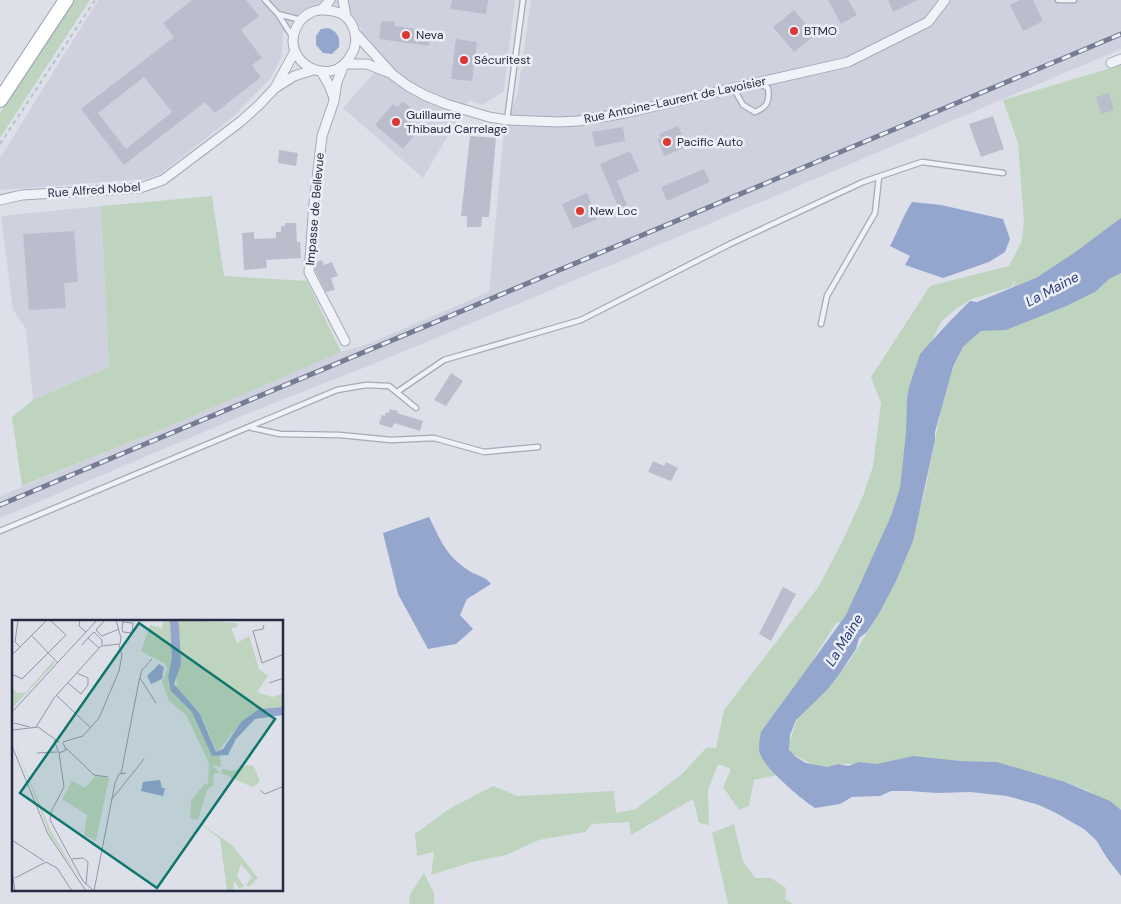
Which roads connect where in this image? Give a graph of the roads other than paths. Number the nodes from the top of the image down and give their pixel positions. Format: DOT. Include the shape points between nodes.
graph roads {
  1 [pos="66,0"];
  2 [pos="265,0"];
  3 [pos="330,0"];
  4 [pos="343,0"];
  5 [pos="524,0"];
  6 [pos="945,0"];
  7 [pos="1058,0"];
  8 [pos="1074,0"];
  9 [pos="322,10"];
  10 [pos="278,14"];
  11 [pos="346,16"];
  12 [pos="301,20"];
  13 [pos="356,34"];
  14 [pos="293,38"];
  15 [pos="295,52"];
  16 [pos="1121,59"];
  17 [pos="1111,63"];
  18 [pos="345,65"];
  19 [pos="317,71"];
  20 [pos="393,75"];
  21 [pos="758,83"];
  22 [pos="275,88"];
  23 [pos="734,89"];
  24 [pos="0,100"];
  25 [pos="334,100"];
  26 [pos="507,120"];
  27 [pos="1002,173"];
  28 [pos="879,176"];
  29 [pos="0,200"];
  30 [pos="820,324"];
  31 [pos="345,341"];
  32 [pos="397,392"];
  33 [pos="416,408"];
  34 [pos="250,428"];
  35 [pos="538,447"];
  36 [pos="0,531"];
  1 -- 24 [label="main road"];
  2 -- 10 [label="lane"];
  3 -- 9 [label="street"];
  4 -- 11 [label="street"];
  5 -- 26 [label="lane"];
  6 -- 21 [label="street, Rue Antoine-Laurent de Lavoisier" via="928,22 848,62"];
  7 -- 8 [label="lane"];
  9 -- 11 [label="street" via="335,10"];
  9 -- 12 [label="street"];
  10 -- 12 [label="lane"];
  10 -- 14 [label="lane"];
  11 -- 13 [label="street"];
  12 -- 14 [label="street"];
  13 -- 18 [label="street" via="356,47"];
  13 -- 20 [label="street, Rue Antoine-Laurent de Lavoisier"];
  14 -- 15 [label="street"];
  15 -- 19 [label="street" via="302,63"];
  15 -- 22 [label="street"];
  16 -- 17 [label="street"];
  18 -- 19 [label="street" via="333,71"];
  18 -- 20 [label="street, Rue Antoine-Laurent de Lavoisier" via="367,64"];
  18 -- 25 [label="street, Impasse de Bellevue" via="337,82"];
  19 -- 22 [label="street" via="294,76"];
  19 -- 25 [label="street" via="329,84"];
  20 -- 26 [label="street, Rue Antoine-Laurent de Lavoisier" via="446,104"];
  21 -- 23 [label="street, Rue Antoine-Laurent de Lavoisier"];
  21 -- 23 [label="lane" via="768,88 770,99 766,108 755,112 743,105"];
  22 -- 29 [label="street, Rue Alfred Nobel" via="240,122 163,180 140,188 22,195"];
  23 -- 26 [label="street, Rue Antoine-Laurent de Lavoisier" via="578,121"];
  25 -- 31 [label="street, Impasse de Bellevue" via="322,136 309,272"];
  27 -- 28 [label="lane" via="922,162"];
  28 -- 30 [label="lane" via="875,213 827,296"];
  28 -- 32 [label="lane" via="730,244 580,320 444,360"];
  32 -- 33 [label="lane"];
  32 -- 34 [label="lane" via="390,386 366,384 337,390"];
  34 -- 35 [label="lane" via="280,434 392,440 434,438 484,452"];
  34 -- 36 [label="lane"];
}
